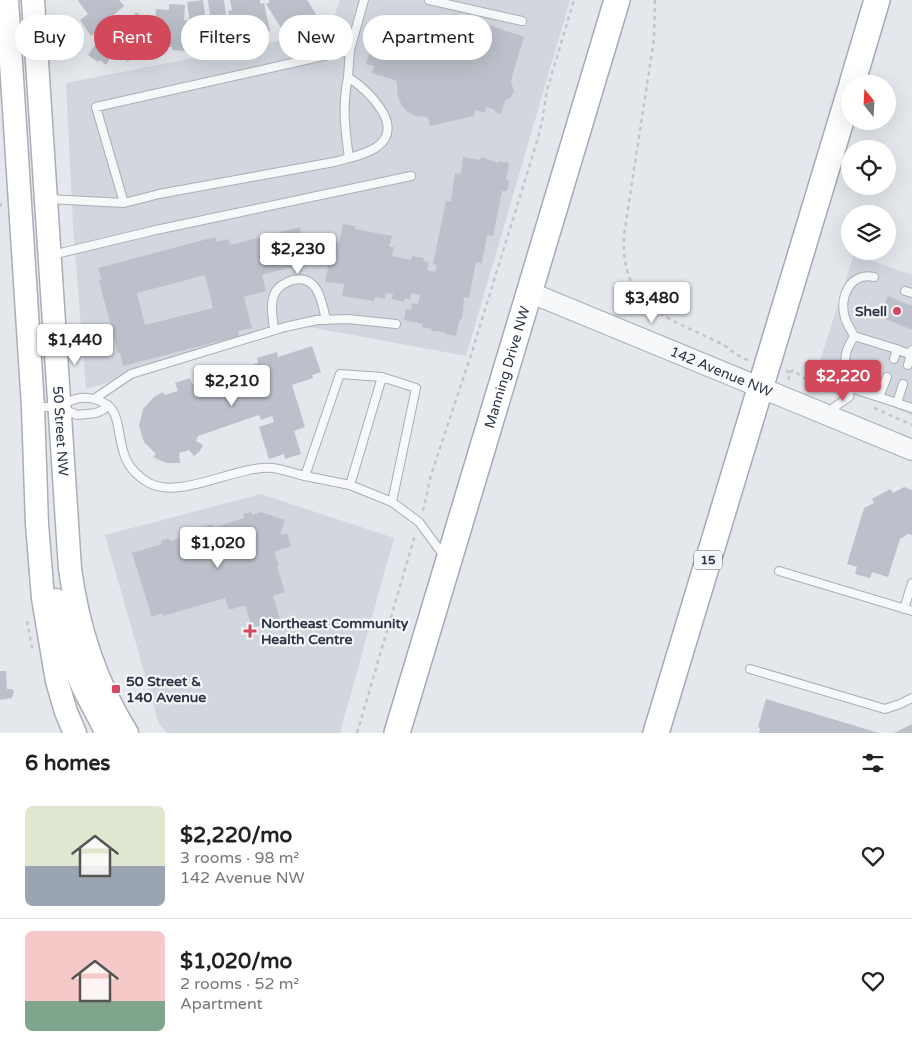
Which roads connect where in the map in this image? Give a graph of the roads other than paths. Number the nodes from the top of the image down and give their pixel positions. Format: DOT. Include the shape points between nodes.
graph roads {
  1 [pos="364,0"];
  2 [pos="429,0"];
  3 [pos="618,0"];
  4 [pos="877,0"];
  5 [pos="522,21"];
  6 [pos="5,23"];
  7 [pos="353,39"];
  8 [pos="38,60"];
  9 [pos="305,60"];
  10 [pos="349,60"];
  11 [pos="855,75"];
  12 [pos="348,76"];
  13 [pos="841,121"];
  14 [pos="349,158"];
  15 [pos="411,176"];
  16 [pos="46,199"];
  17 [pos="124,203"];
  18 [pos="50,256"];
  19 [pos="874,277"];
  20 [pos="529,292"];
  21 [pos="326,320"];
  22 [pos="396,324"];
  23 [pos="274,330"];
  24 [pos="854,336"];
  25 [pos="882,344"];
  26 [pos="896,349"];
  27 [pos="879,353"];
  28 [pos="911,353"];
  29 [pos="894,359"];
  30 [pos="908,365"];
  31 [pos="872,371"];
  32 [pos="382,377"];
  33 [pos="887,377"];
  34 [pos="903,384"];
  35 [pos="761,388"];
  36 [pos="851,388"];
  37 [pos="862,392"];
  38 [pos="879,397"];
  39 [pos="94,399"];
  40 [pos="897,403"];
  41 [pos="108,405"];
  42 [pos="33,407"];
  43 [pos="59,407"];
  44 [pos="912,408"];
  45 [pos="825,414"];
  46 [pos="912,450"];
  47 [pos="306,476"];
  48 [pos="350,485"];
  49 [pos="392,502"];
  50 [pos="40,557"];
  51 [pos="448,563"];
  52 [pos="779,571"];
  53 [pos="912,583"];
  54 [pos="904,609"];
  55 [pos="912,611"];
  56 [pos="750,669"];
  57 [pos="912,698"];
  58 [pos="75,733"];
  59 [pos="107,733"];
  60 [pos="127,733"];
  61 [pos="397,733"];
  62 [pos="656,733"];
  1 -- 7 [label="lane"];
  2 -- 5 [label="lane"];
  3 -- 20 [label="main road, Manning Drive NW"];
  4 -- 11 [label="main road"];
  6 -- 42 [label="main road, 50 Street NW"];
  8 -- 16 [label="main road, 50 Street NW"];
  9 -- 17 [label="lane" via="96,107"];
  10 -- 12 [label="lane"];
  12 -- 14 [label="lane" via="343,111"];
  12 -- 14 [label="lane" via="375,101 385,115 388,130 386,139 377,147"];
  13 -- 35 [label="main road"];
  14 -- 17 [label="lane"];
  15 -- 18 [label="lane"];
  16 -- 17 [label="lane"];
  16 -- 18 [label="main road, 50 Street NW"];
  18 -- 43 [label="main road, 50 Street NW"];
  19 -- 24 [label="lane" via="861,277 847,288 844,311"];
  20 -- 35 [label="street, 142 Avenue NW"];
  20 -- 51 [label="main road, Manning Drive NW"];
  21 -- 22 [label="lane"];
  21 -- 23 [label="lane"];
  21 -- 23 [label="lane" via="316,288 310,281 292,280 276,291"];
  23 -- 39 [label="lane" via="131,374"];
  24 -- 25 [label="lane"];
  24 -- 36 [label="lane" via="845,365"];
  25 -- 26 [label="lane"];
  25 -- 27 [label="lane"];
  26 -- 28 [label="lane"];
  26 -- 29 [label="lane"];
  28 -- 30 [label="lane"];
  31 -- 37 [label="lane"];
  32 -- 47 [label="lane" via="340,374"];
  32 -- 48 [label="lane"];
  32 -- 49 [label="lane" via="416,388"];
  33 -- 38 [label="lane"];
  34 -- 40 [label="lane"];
  35 -- 45 [label="street, 142 Avenue NW"];
  35 -- 62 [label="main road, 15"];
  36 -- 37 [label="lane"];
  36 -- 45 [label="lane" via="849,397"];
  37 -- 38 [label="lane"];
  38 -- 40 [label="lane"];
  39 -- 41 [label="lane"];
  39 -- 43 [label="lane" via="76,399"];
  40 -- 44 [label="lane"];
  41 -- 43 [label="lane" via="96,413 77,414"];
  41 -- 47 [label="lane" via="116,415 125,458 130,467 150,484 188,486 273,468"];
  42 -- 43 [label="lane"];
  42 -- 50 [label="main road, 50 Street NW"];
  43 -- 60 [label="main road, 50 Street NW" via="67,546 74,597 98,679"];
  45 -- 46 [label="street, 142 Avenue NW"];
  47 -- 48 [label="lane"];
  48 -- 49 [label="lane"];
  49 -- 51 [label="lane" via="420,522"];
  50 -- 58 [label="main road, 50 Street NW" via="52,660 60,696"];
  50 -- 59 [label="main road" via="50,576 74,666"];
  51 -- 61 [label="main road, Manning Drive NW"];
  52 -- 54 [label="lane"];
  53 -- 54 [label="lane"];
  54 -- 55 [label="lane"];
  56 -- 57 [label="lane" via="885,709"];
}
